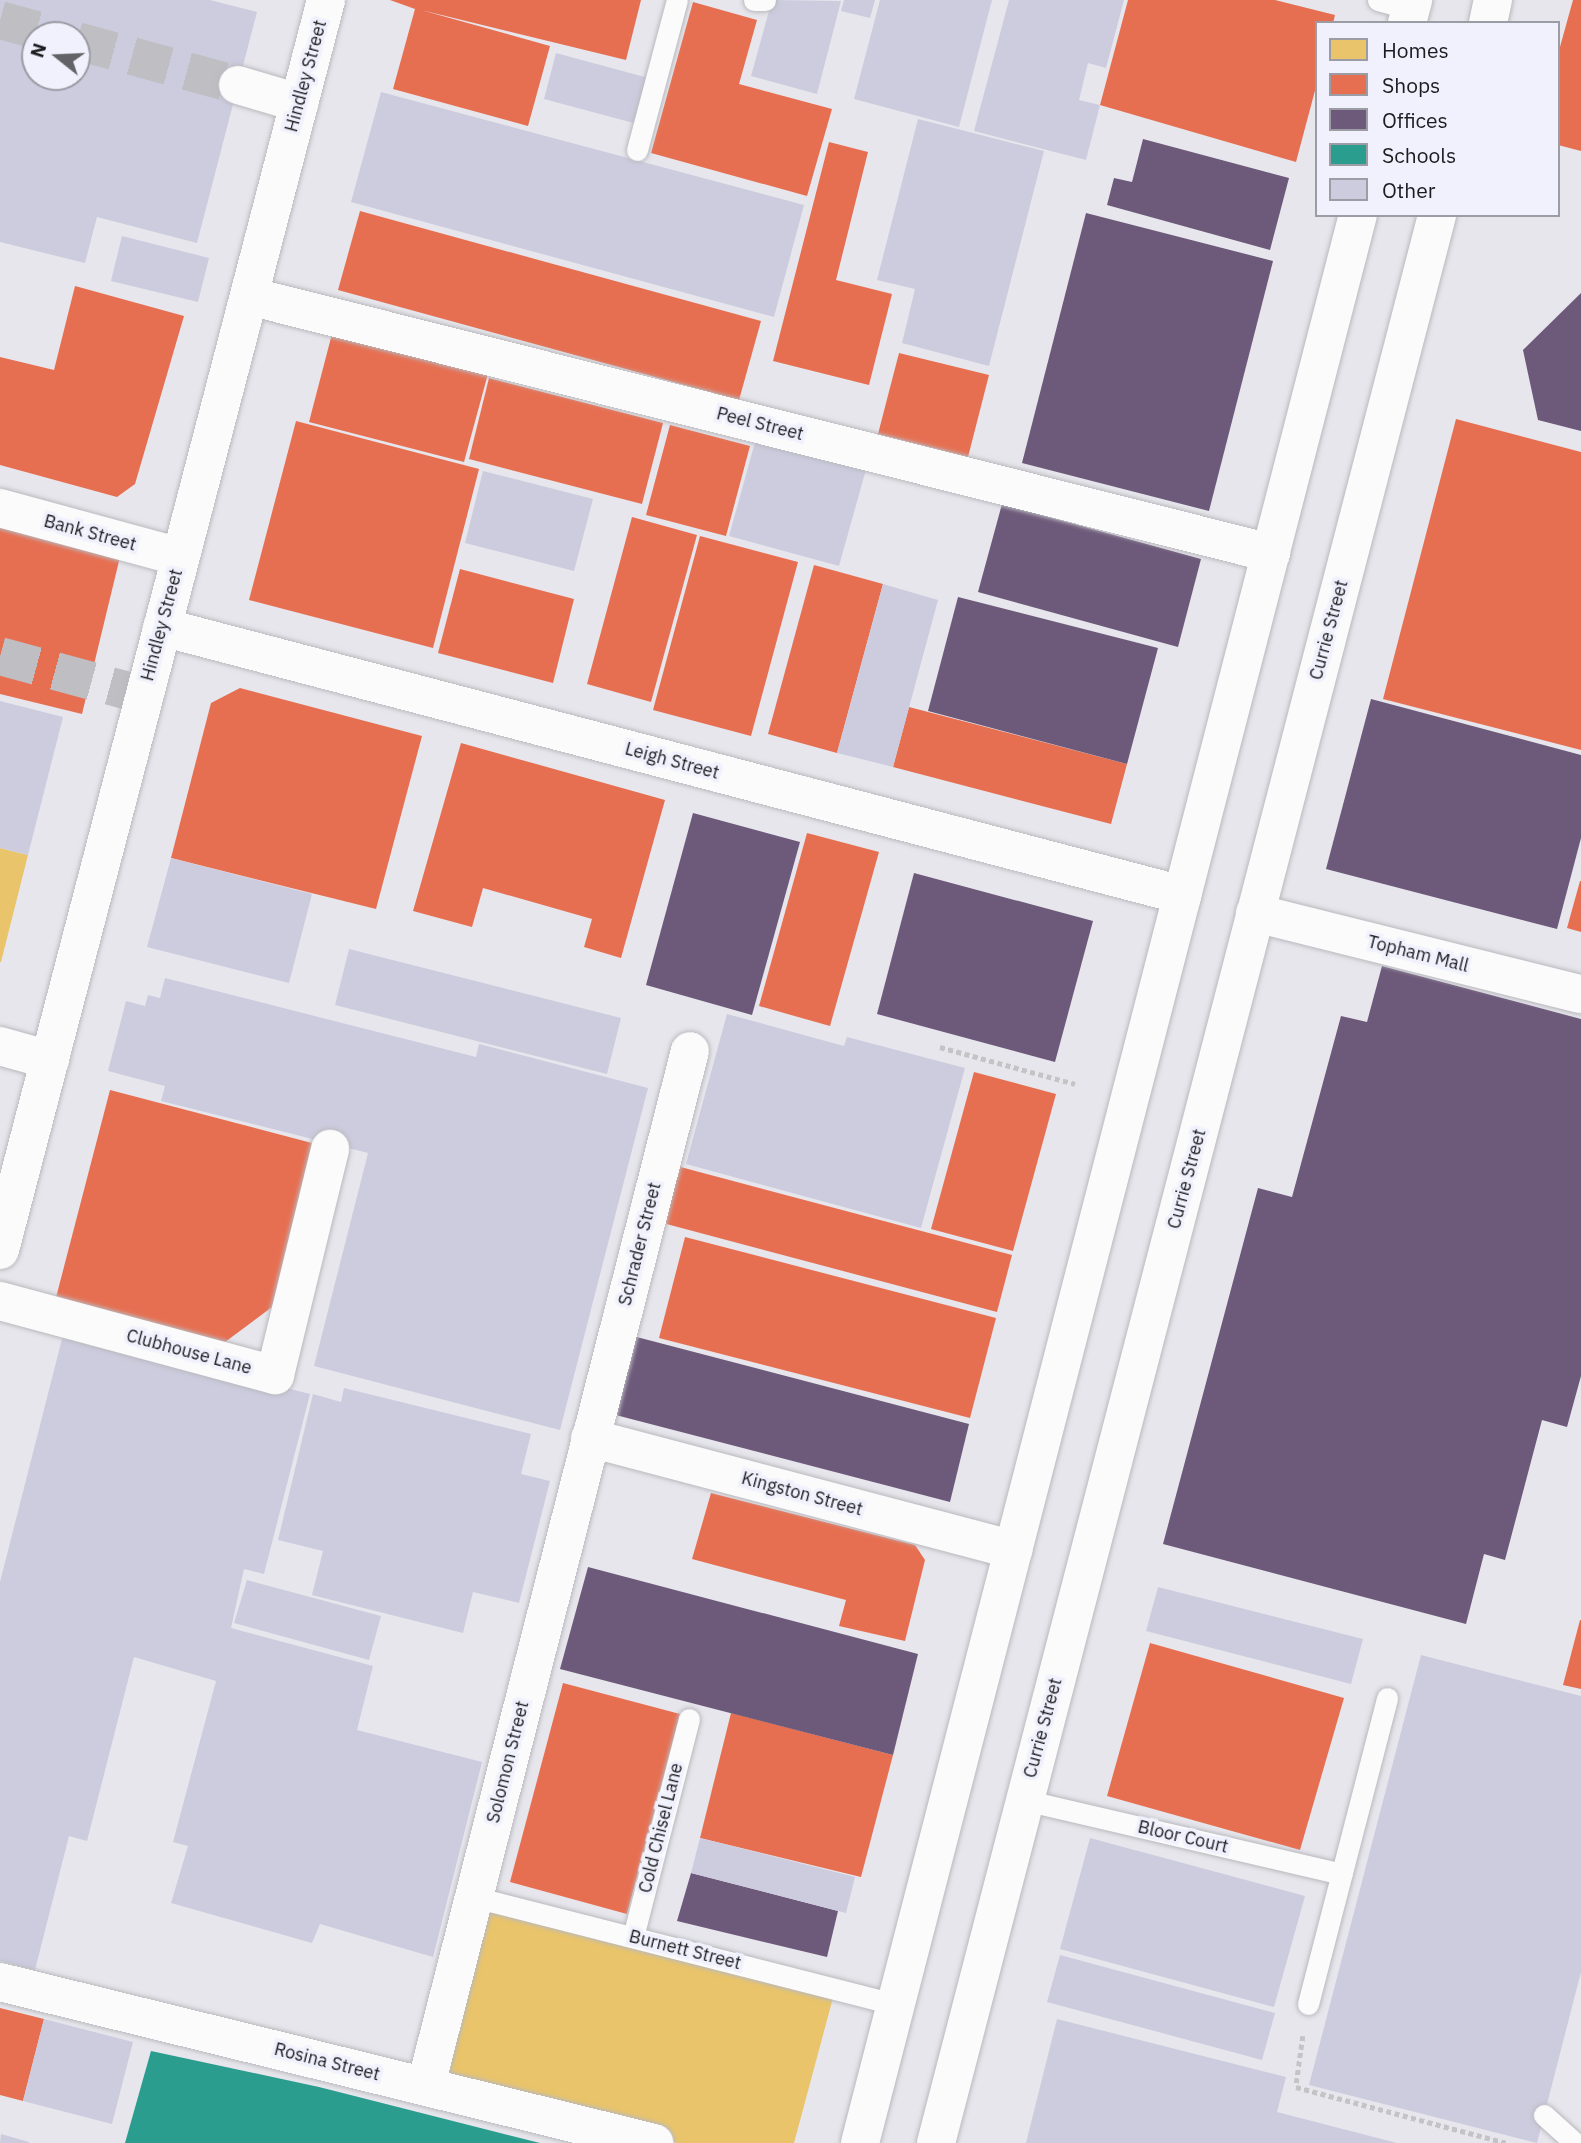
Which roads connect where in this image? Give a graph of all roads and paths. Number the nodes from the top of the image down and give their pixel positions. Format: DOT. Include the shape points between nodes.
graph roads {
  1 [pos="326,0"];
  2 [pos="677,0"];
  3 [pos="754,0"];
  4 [pos="765,0"];
  5 [pos="1493,0"];
  6 [pos="1488,21"];
  7 [pos="238,85"];
  8 [pos="299,103"];
  9 [pos="637,150"];
  10 [pos="1357,217"];
  11 [pos="1436,217"];
  12 [pos="248,296"];
  13 [pos="0,508"];
  14 [pos="1271,553"];
  15 [pos="180,557"];
  16 [pos="162,627"];
  17 [pos="1182,895"];
  18 [pos="1255,913"];
  19 [pos="1581,994"];
  20 [pos="0,1046"];
  21 [pos="940,1047"];
  22 [pos="690,1051"];
  23 [pos="50,1060"];
  24 [pos="1075,1084"];
  25 [pos="330,1149"];
  26 [pos="0,1250"];
  27 [pos="0,1301"];
  28 [pos="590,1438"];
  29 [pos="1013,1550"];
  30 [pos="1387,1698"];
  31 [pos="689,1719"];
  32 [pos="1024,1800"];
  33 [pos="1341,1874"];
  34 [pos="474,1897"];
  35 [pos="633,1937"];
  36 [pos="0,1982"];
  37 [pos="895,2004"];
  38 [pos="1308,2004"];
  39 [pos="426,2085"];
  40 [pos="1544,2115"];
  41 [pos="654,2143"];
  42 [pos="860,2143"];
  43 [pos="936,2143"];
  44 [pos="1506,2143"];
  45 [pos="1575,2143"];
  1 -- 8 [label="street, Hindley Street"];
  2 -- 9 [label="lane"];
  3 -- 4 [label="lane"];
  5 -- 6 [label="street"];
  7 -- 8 [label="street"];
  8 -- 12 [label="street, Hindley Street"];
  10 -- 14 [label="street"];
  11 -- 18 [label="street, Currie Street"];
  12 -- 14 [label="street, Peel Street"];
  12 -- 15 [label="street, Hindley Street"];
  13 -- 15 [label="street, Bank Street"];
  14 -- 17 [label="street"];
  15 -- 16 [label="street, Hindley Street"];
  16 -- 17 [label="street, Leigh Street"];
  16 -- 23 [label="street, Hindley Street"];
  17 -- 29 [label="street"];
  18 -- 19 [label="street, Topham Mall"];
  18 -- 32 [label="street, Currie Street"];
  20 -- 23 [label="street"];
  21 -- 24 [label="path"];
  22 -- 28 [label="street, Schrader Street"];
  23 -- 26 [label="street, Hindley Street"];
  25 -- 27 [label="street, Clubhouse Lane" via="275,1375"];
  28 -- 29 [label="street, Kingston Street"];
  28 -- 34 [label="street, Solomon Street"];
  29 -- 37 [label="street"];
  30 -- 33 [label="lane"];
  31 -- 35 [label="lane, Cold Chisel Lane"];
  32 -- 33 [label="lane, Bloor Court"];
  32 -- 43 [label="street, Currie Street"];
  33 -- 38 [label="lane"];
  34 -- 35 [label="lane, Burnett Street"];
  34 -- 39 [label="street, Solomon Street"];
  35 -- 37 [label="lane, Burnett Street"];
  36 -- 39 [label="street, Rosina Street"];
  37 -- 42 [label="street"];
  38 -- 44 [label="path" via="1296,2087"];
  39 -- 41 [label="street, Rosina Street"];
  40 -- 45 [label="lane"];
}
